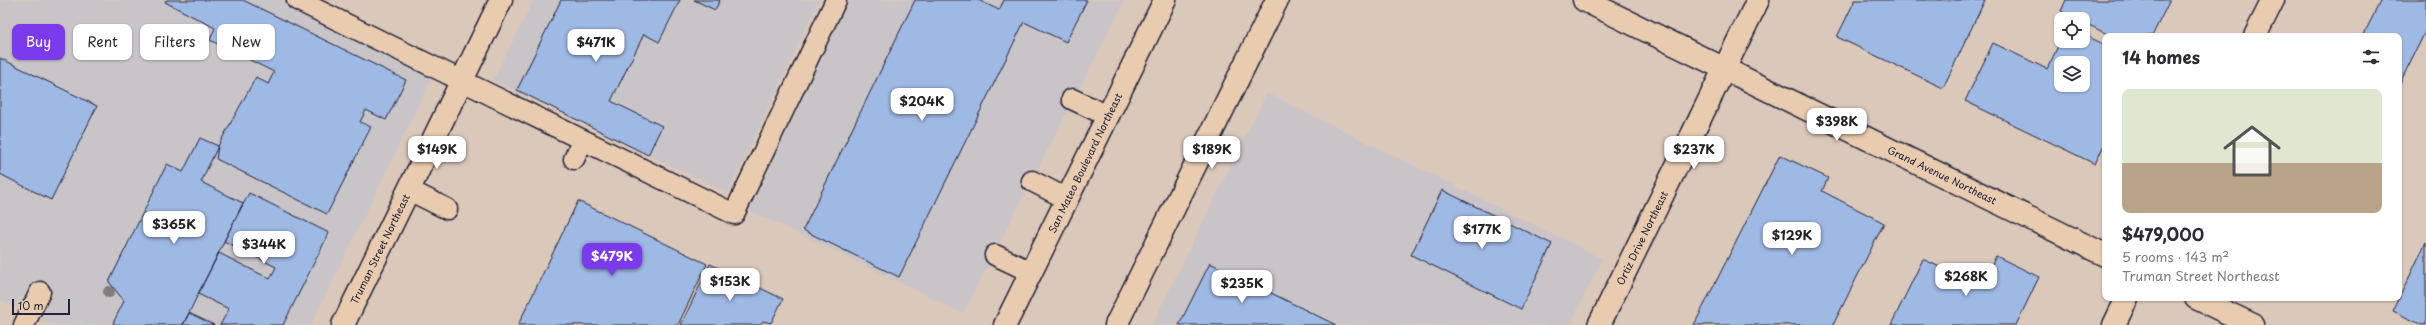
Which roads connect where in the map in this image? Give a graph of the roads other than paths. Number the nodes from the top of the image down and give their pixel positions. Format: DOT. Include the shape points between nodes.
graph roads {
  1 [pos="297,0"];
  2 [pos="501,0"];
  3 [pos="836,0"];
  4 [pos="1165,0"];
  5 [pos="1277,0"];
  6 [pos="1584,0"];
  7 [pos="1758,0"];
  8 [pos="2273,0"];
  9 [pos="2256,33"];
  10 [pos="1725,68"];
  11 [pos="462,81"];
  12 [pos="1072,99"];
  13 [pos="1108,116"];
  14 [pos="583,140"];
  15 [pos="574,159"];
  16 [pos="1032,181"];
  17 [pos="409,190"];
  18 [pos="1067,199"];
  19 [pos="447,209"];
  20 [pos="2102,254"];
  21 [pos="995,255"];
  22 [pos="1031,272"];
  23 [pos="40,292"];
  24 [pos="2126,301"];
  25 [pos="2202,301"];
  26 [pos="24,325"];
  27 [pos="343,325"];
  28 [pos="1005,325"];
  29 [pos="1116,325"];
  30 [pos="1599,325"];
  31 [pos="2114,325"];
  32 [pos="2253,325"];
  1 -- 11 [label="lane"];
  2 -- 11 [label="street, Truman Street Northeast"];
  3 -- 14 [label="lane" via="820,54 734,214"];
  4 -- 13 [label="street, San Mateo Boulevard Northeast"];
  5 -- 29 [label="street"];
  6 -- 10 [label="street, Grand Avenue Northeast"];
  7 -- 10 [label="street, Ortiz Drive Northeast"];
  8 -- 9 [label="street"];
  10 -- 20 [label="street, Grand Avenue Northeast"];
  10 -- 30 [label="street, Ortiz Drive Northeast"];
  11 -- 14 [label="lane"];
  11 -- 17 [label="street, Truman Street Northeast"];
  12 -- 13 [label="lane"];
  13 -- 18 [label="street, San Mateo Boulevard Northeast"];
  14 -- 15 [label="lane"];
  16 -- 18 [label="lane"];
  17 -- 19 [label="lane"];
  17 -- 27 [label="street, Truman Street Northeast"];
  18 -- 22 [label="street, San Mateo Boulevard Northeast"];
  21 -- 22 [label="lane"];
  22 -- 28 [label="street, San Mateo Boulevard Northeast"];
  23 -- 26 [label="lane"];
  24 -- 31 [label="street"];
  25 -- 32 [label="street"];
}
